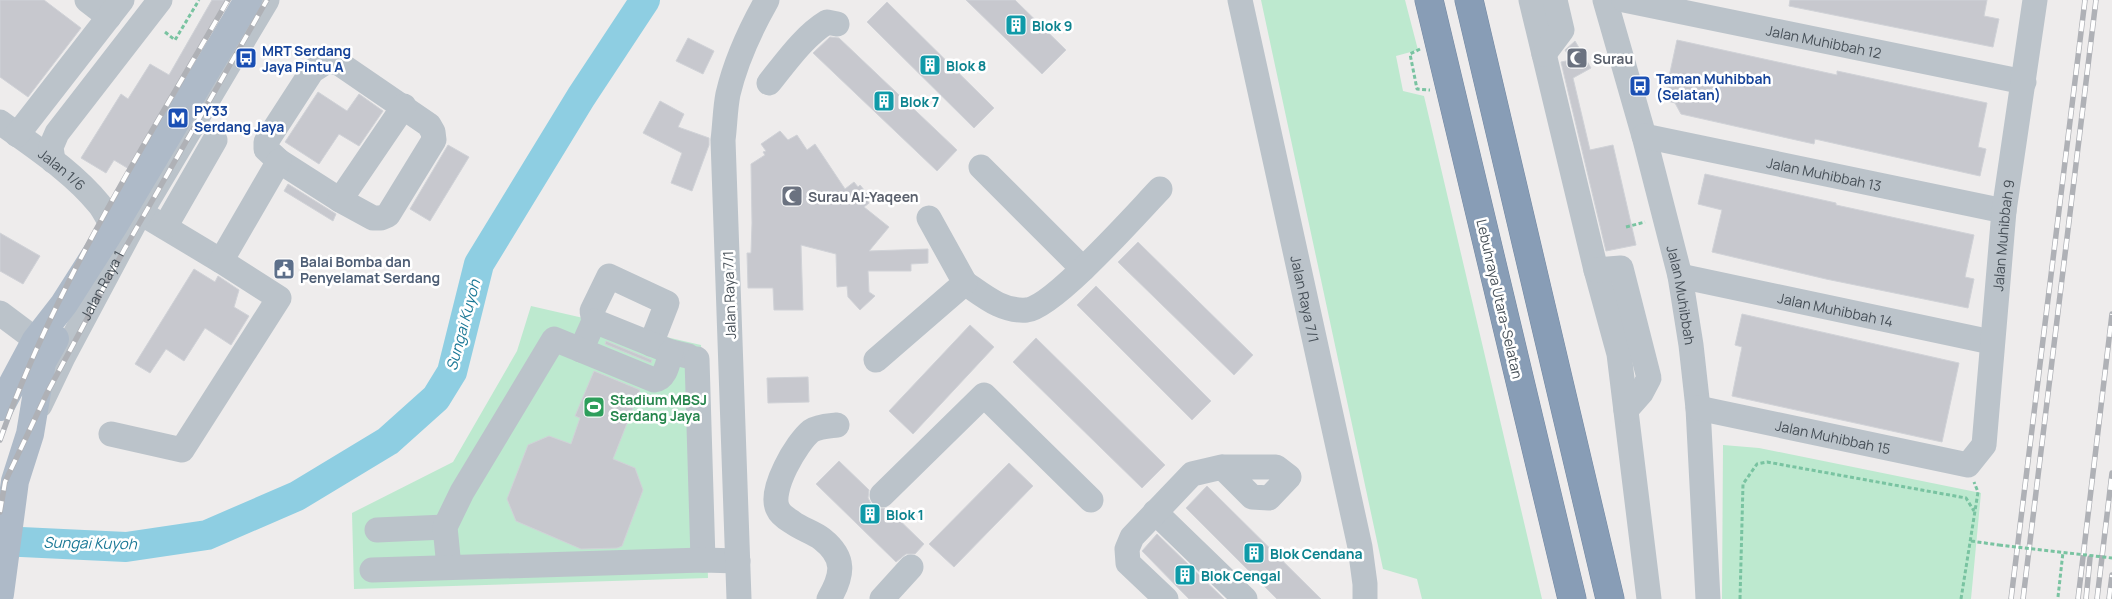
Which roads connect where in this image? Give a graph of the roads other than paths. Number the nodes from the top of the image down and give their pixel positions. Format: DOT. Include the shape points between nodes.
graph roads {
  1 [pos="87,0"];
  2 [pos="160,0"];
  3 [pos="248,0"];
  4 [pos="267,0"];
  5 [pos="767,0"];
  6 [pos="1240,0"];
  7 [pos="1428,0"];
  8 [pos="1469,0"];
  9 [pos="1531,0"];
  10 [pos="1555,0"];
  11 [pos="1604,0"];
  12 [pos="1624,0"];
  13 [pos="2035,0"];
  14 [pos="115,8"];
  15 [pos="837,24"];
  16 [pos="1544,54"];
  17 [pos="2024,82"];
  18 [pos="769,83"];
  19 [pos="404,106"];
  20 [pos="9,128"];
  21 [pos="1644,136"];
  22 [pos="215,140"];
  23 [pos="53,161"];
  24 [pos="279,161"];
  25 [pos="981,167"];
  26 [pos="1160,190"];
  27 [pos="340,200"];
  28 [pos="2004,211"];
  29 [pos="140,212"];
  30 [pos="929,218"];
  31 [pos="113,227"];
  32 [pos="165,227"];
  33 [pos="221,260"];
  34 [pos="1083,269"];
  35 [pos="1680,276"];
  36 [pos="965,283"];
  37 [pos="64,304"];
  38 [pos="0,313"];
  39 [pos="594,321"];
  40 [pos="36,340"];
  41 [pos="1991,342"];
  42 [pos="661,348"];
  43 [pos="581,350"];
  44 [pos="731,358"];
  45 [pos="697,359"];
  46 [pos="876,360"];
  47 [pos="0,407"];
  48 [pos="1698,408"];
  49 [pos="837,425"];
  50 [pos="30,434"];
  51 [pos="111,434"];
  52 [pos="1968,465"];
  53 [pos="1222,467"];
  54 [pos="882,495"];
  55 [pos="1091,500"];
  56 [pos="1156,512"];
  57 [pos="445,527"];
  58 [pos="377,530"];
  59 [pos="704,560"];
  60 [pos="738,561"];
  61 [pos="449,567"];
  62 [pos="912,567"];
  63 [pos="372,570"];
  64 [pos="0,594"];
  65 [pos="740,599"];
  66 [pos="829,599"];
  67 [pos="882,599"];
  68 [pos="1166,599"];
  69 [pos="1245,599"];
  70 [pos="1365,599"];
  71 [pos="1572,599"];
  72 [pos="1610,599"];
  73 [pos="1649,599"];
  74 [pos="1708,599"];
  1 -- 14 [label="street"];
  2 -- 23 [label="street" via="57,133 52,147"];
  3 -- 31 [label="main road, Jalan Raya 1"];
  4 -- 29 [label="street, Jalan Raya 1"];
  5 -- 44 [label="street, Jalan Raya 7/1" via="746,38 735,67 723,140"];
  6 -- 70 [label="street, Jalan Raya 7/1" via="1360,547"];
  7 -- 71 [label="highway, Lebuhraya Utara–Selatan"];
  8 -- 72 [label="highway"];
  9 -- 16 [label="street"];
  10 -- 16 [label="street" via="1562,30"];
  11 -- 21 [label="street, Jalan Muhibbah"];
  12 -- 17 [label="street, Jalan Muhibbah 12"];
  13 -- 17 [label="street, Jalan Muhibbah 9"];
  14 -- 20 [label="street"];
  15 -- 18 [label="street" via="827,22 820,26"];
  16 -- 73 [label="street" via="1596,270 1620,268 1649,378 1626,410"];
  17 -- 28 [label="street, Jalan Muhibbah 9"];
  19 -- 24 [label="street" via="337,62 326,62 312,71 266,142 266,149"];
  19 -- 27 [label="street"];
  19 -- 27 [label="street" via="429,125 434,140 388,215 374,218"];
  20 -- 23 [label="street, Jalan 1/6"];
  21 -- 28 [label="street, Jalan Muhibbah 13"];
  21 -- 35 [label="street, Jalan Muhibbah"];
  22 -- 32 [label="street"];
  23 -- 31 [label="street, Jalan 1/6" via="100,205"];
  24 -- 27 [label="street"];
  24 -- 33 [label="street"];
  25 -- 34 [label="street"];
  26 -- 34 [label="street"];
  28 -- 41 [label="street, Jalan Muhibbah 9"];
  29 -- 32 [label="street"];
  29 -- 50 [label="street, Jalan Raya 1" via="63,357"];
  30 -- 36 [label="street"];
  31 -- 37 [label="main road, Jalan Raya 1"];
  32 -- 33 [label="street"];
  33 -- 51 [label="street" via="280,298 182,450"];
  34 -- 36 [label="street" via="1046,302 1028,310 1001,307"];
  35 -- 41 [label="street, Jalan Muhibbah 14"];
  35 -- 48 [label="street, Jalan Muhibbah"];
  36 -- 46 [label="street"];
  37 -- 40 [label="main road, Jalan Raya 1"];
  37 -- 50 [label="main road" via="56,338 42,362"];
  38 -- 40 [label="street"];
  39 -- 42 [label="street"];
  39 -- 42 [label="street" via="592,312 609,276 667,303"];
  39 -- 43 [label="street"];
  40 -- 47 [label="main road, Jalan Raya 1"];
  41 -- 52 [label="street, Jalan Muhibbah 9" via="1984,445"];
  42 -- 43 [label="street" via="662,376 654,380"];
  42 -- 45 [label="street"];
  43 -- 57 [label="street" via="554,338 462,492"];
  44 -- 45 [label="street"];
  44 -- 60 [label="street, Jalan Raya 7/1"];
  45 -- 59 [label="street"];
  48 -- 52 [label="street, Jalan Muhibbah 15"];
  48 -- 74 [label="street, Jalan Muhibbah"];
  49 -- 66 [label="street" via="816,428 802,440 782,475 776,496 777,508 787,518 822,539 837,556 841,569"];
  50 -- 64 [label="main road, Jalan Raya 1" via="15,481"];
  53 -- 56 [label="street" via="1192,474"];
  54 -- 55 [label="street" via="984,395"];
  56 -- 68 [label="street" via="1132,537 1127,549 1128,563"];
  56 -- 69 [label="street"];
  57 -- 58 [label="street"];
  57 -- 61 [label="street"];
  59 -- 60 [label="street"];
  59 -- 61 [label="street"];
  60 -- 65 [label="street, Jalan Raya 7/1"];
  61 -- 63 [label="street"];
  62 -- 67 [label="street"];
}
